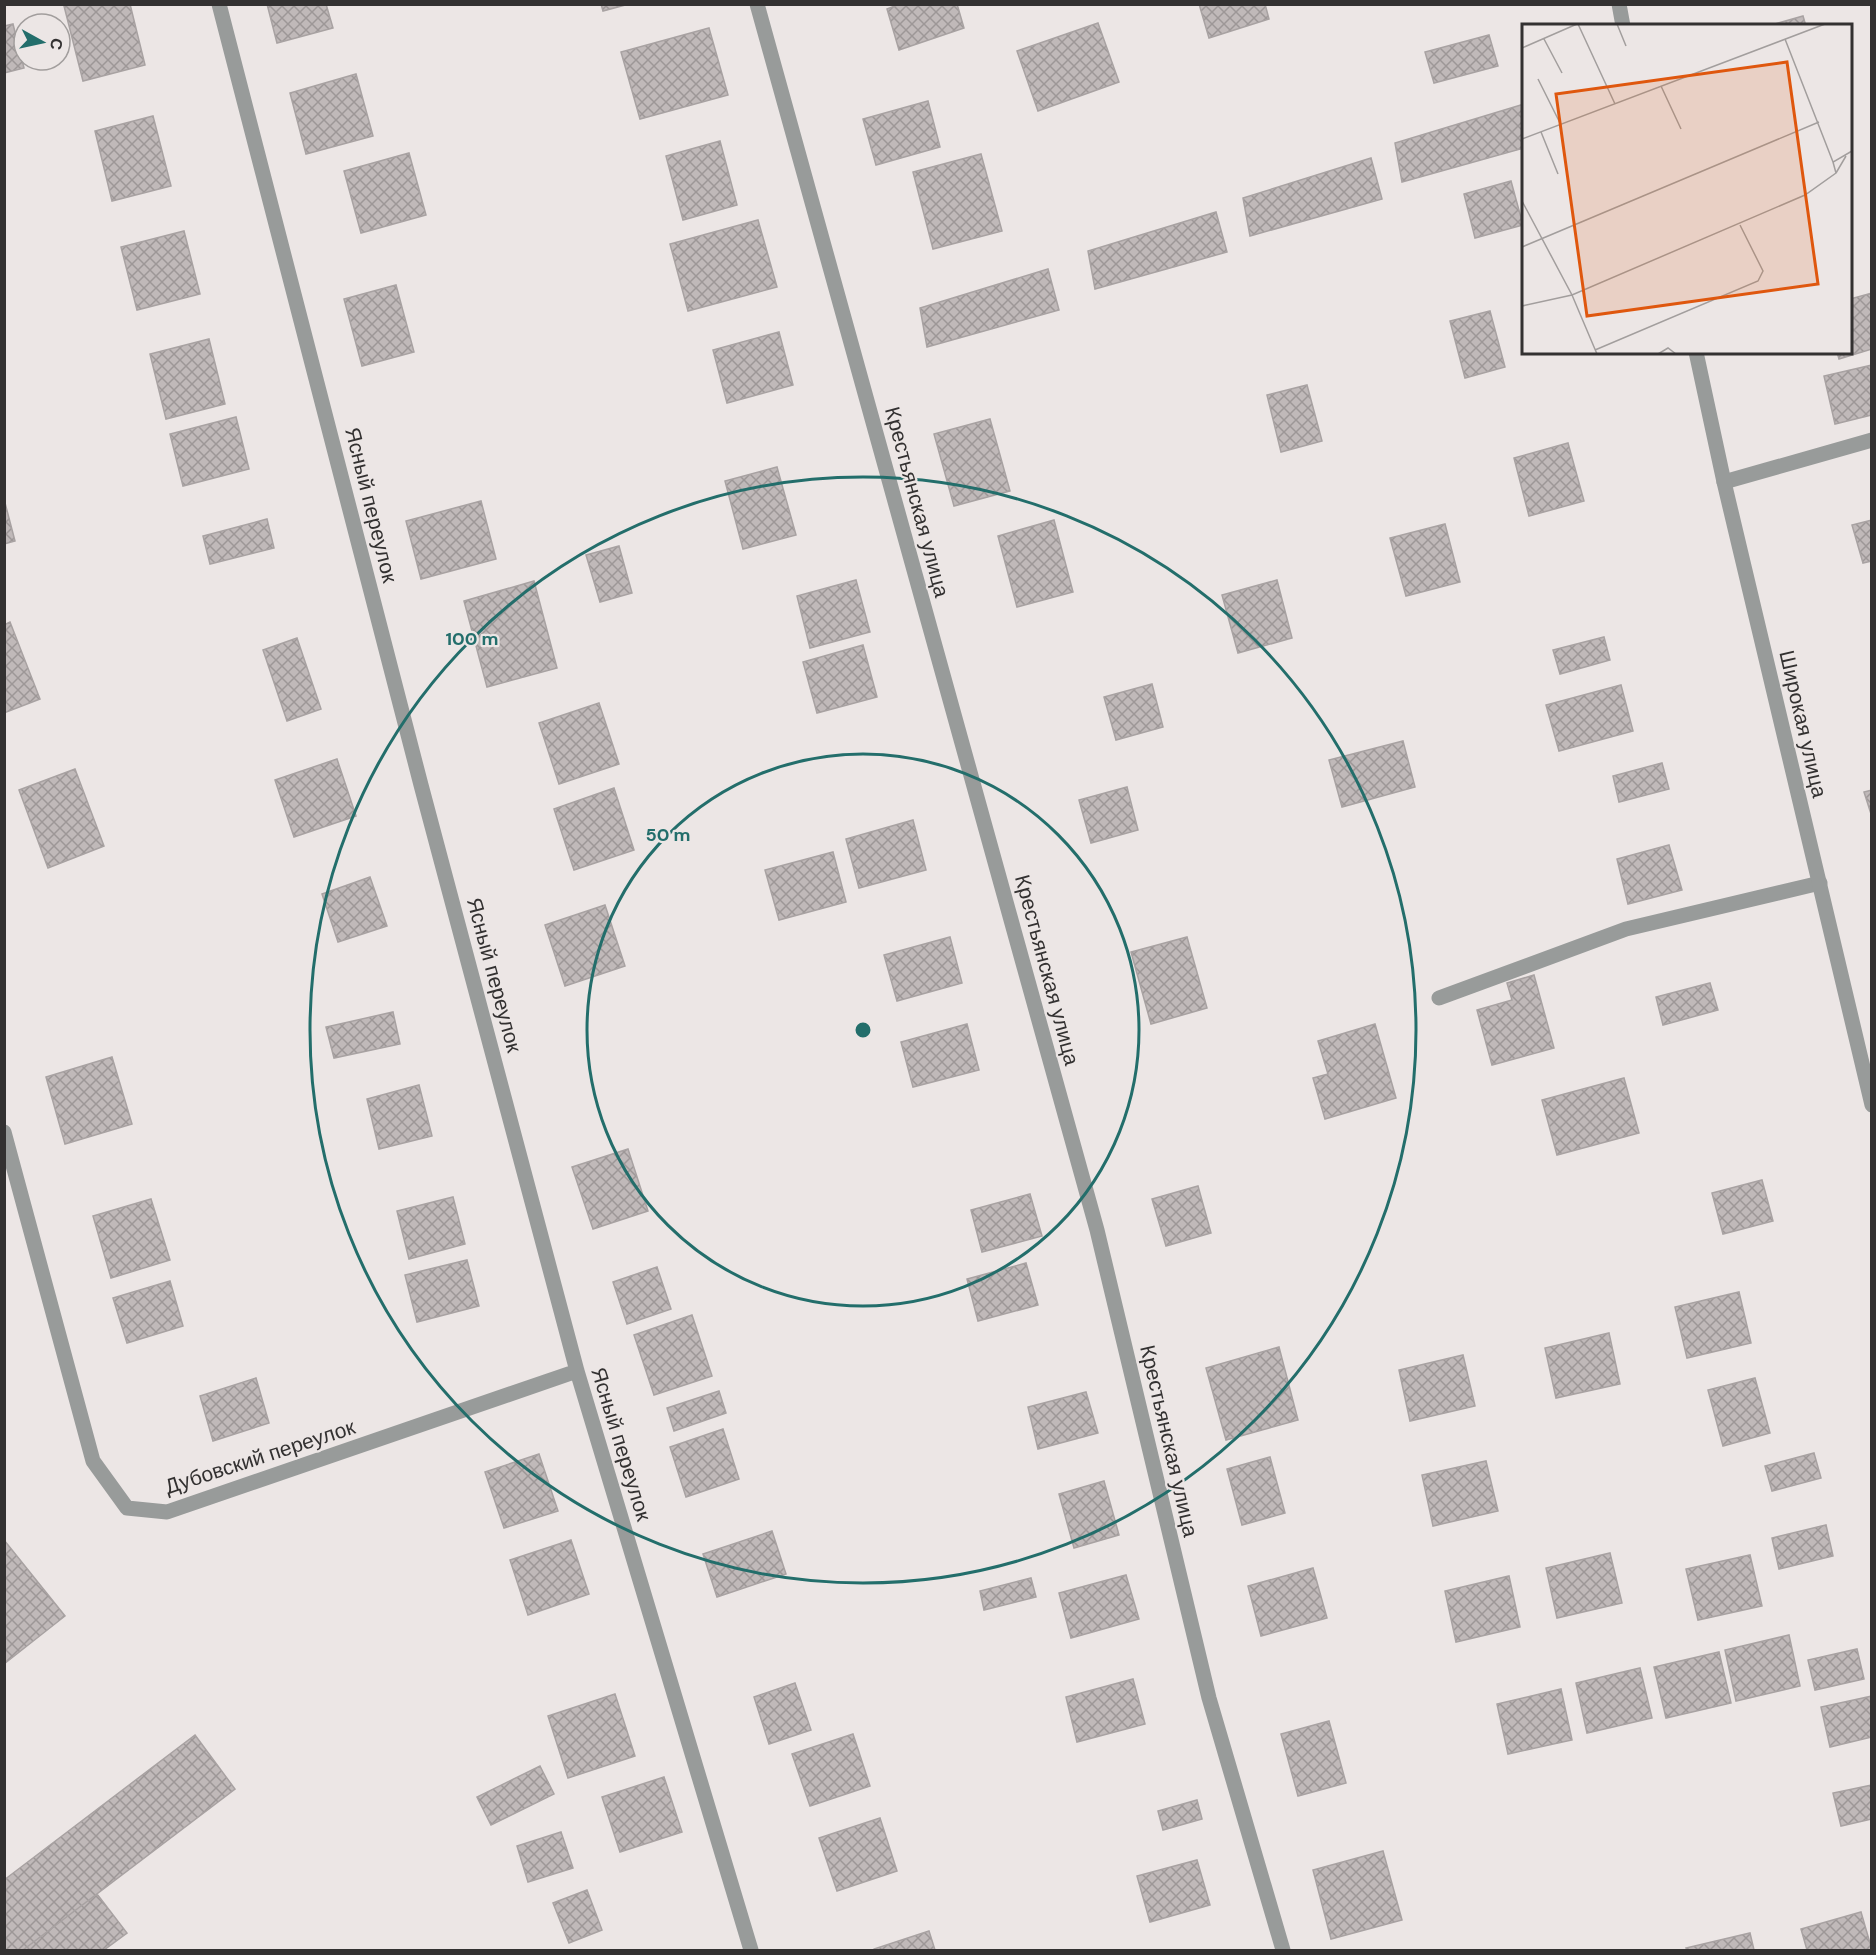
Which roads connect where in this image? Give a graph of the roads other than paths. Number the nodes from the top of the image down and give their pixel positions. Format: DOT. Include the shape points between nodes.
graph roads {
  1 [pos="219,4"];
  2 [pos="757,4"];
  3 [pos="1619,4"];
  4 [pos="1623,24"];
  5 [pos="1696,354"];
  6 [pos="1872,440"];
  7 [pos="1724,482"];
  8 [pos="1820,883"];
  9 [pos="1439,998"];
  10 [pos="1872,1105"];
  11 [pos="4,1132"];
  12 [pos="577,1371"];
  13 [pos="751,1950"];
  14 [pos="1283,1950"];
  1 -- 12 [label="street, Ясный переулок"];
  2 -- 14 [label="street, Крестьянская улица" via="1096,1230 1209,1698"];
  3 -- 4 [label="street"];
  5 -- 7 [label="street, Широкая улица"];
  6 -- 7 [label="street"];
  7 -- 8 [label="street, Широкая улица"];
  8 -- 9 [label="street" via="1626,929"];
  8 -- 10 [label="street, Широкая улица"];
  11 -- 12 [label="street, Дубовский переулок" via="93,1461 127,1508 167,1512"];
  12 -- 13 [label="street, Ясный переулок"];
}
